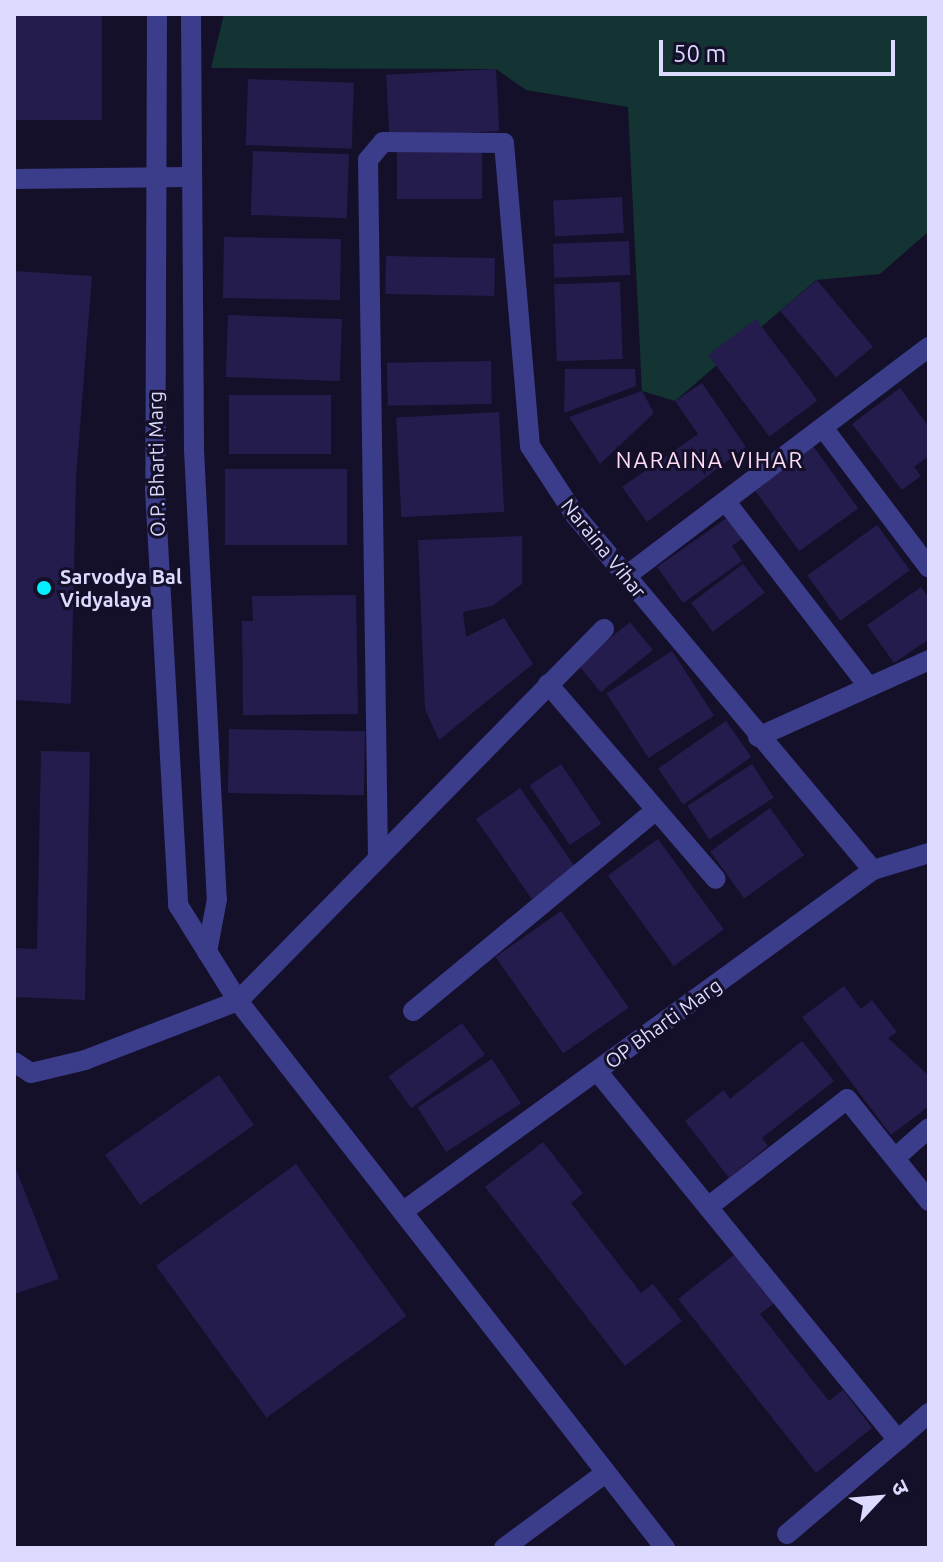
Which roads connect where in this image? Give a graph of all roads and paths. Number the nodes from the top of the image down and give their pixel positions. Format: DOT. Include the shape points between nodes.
graph roads {
  1 [pos="157,14"];
  2 [pos="191,14"];
  3 [pos="153,177"];
  4 [pos="187,177"];
  5 [pos="14,179"];
  6 [pos="929,347"];
  7 [pos="824,429"];
  8 [pos="726,502"];
  9 [pos="929,568"];
  10 [pos="626,576"];
  11 [pos="604,629"];
  12 [pos="929,660"];
  13 [pos="548,684"];
  14 [pos="868,686"];
  15 [pos="758,737"];
  16 [pos="656,810"];
  17 [pos="929,853"];
  18 [pos="378,859"];
  19 [pos="873,870"];
  20 [pos="716,879"];
  21 [pos="207,952"];
  22 [pos="238,1001"];
  23 [pos="413,1011"];
  24 [pos="20,1069"];
  25 [pos="597,1071"];
  26 [pos="929,1128"];
  27 [pos="895,1158"];
  28 [pos="929,1201"];
  29 [pos="708,1207"];
  30 [pos="405,1210"];
  31 [pos="929,1413"];
  32 [pos="898,1440"];
  33 [pos="604,1474"];
  34 [pos="787,1534"];
  35 [pos="504,1548"];
  36 [pos="665,1548"];
  1 -- 3 [label="street, O.P. Bharti Marg"];
  2 -- 4 [label="street, O.P. Bharti Marg"];
  3 -- 4 [label="street"];
  3 -- 5 [label="street"];
  3 -- 21 [label="street, O.P. Bharti Marg" via="155,489 178,905"];
  4 -- 21 [label="street, O.P. Bharti Marg" via="217,899"];
  6 -- 7 [label="street"];
  7 -- 8 [label="street"];
  7 -- 9 [label="street"];
  8 -- 10 [label="street"];
  8 -- 14 [label="street"];
  10 -- 15 [label="street, Naraina Vihar"];
  10 -- 18 [label="street, Naraina Vihar" via="530,446 516,345 510,153 504,143 383,142 368,160"];
  11 -- 13 [label="street"];
  12 -- 14 [label="street"];
  13 -- 16 [label="street"];
  13 -- 18 [label="street"];
  14 -- 15 [label="street"];
  15 -- 19 [label="street, Naraina Vihar"];
  16 -- 20 [label="street"];
  16 -- 23 [label="street"];
  17 -- 19 [label="street, OP Bharti Marg"];
  18 -- 22 [label="street"];
  19 -- 25 [label="street, OP Bharti Marg"];
  21 -- 22 [label="street, O.P. Bharti Marg"];
  22 -- 24 [label="street"];
  22 -- 30 [label="street, O.P. Bharti Marg"];
  25 -- 29 [label="street"];
  25 -- 30 [label="street, OP Bharti Marg"];
  26 -- 27 [label="street"];
  27 -- 28 [label="street"];
  27 -- 29 [label="street" via="847,1099"];
  29 -- 32 [label="street"];
  30 -- 33 [label="street, O.P. Bharti Marg"];
  31 -- 32 [label="street"];
  32 -- 34 [label="street"];
  33 -- 35 [label="street"];
  33 -- 36 [label="street, O.P. Bharti Marg"];
}
